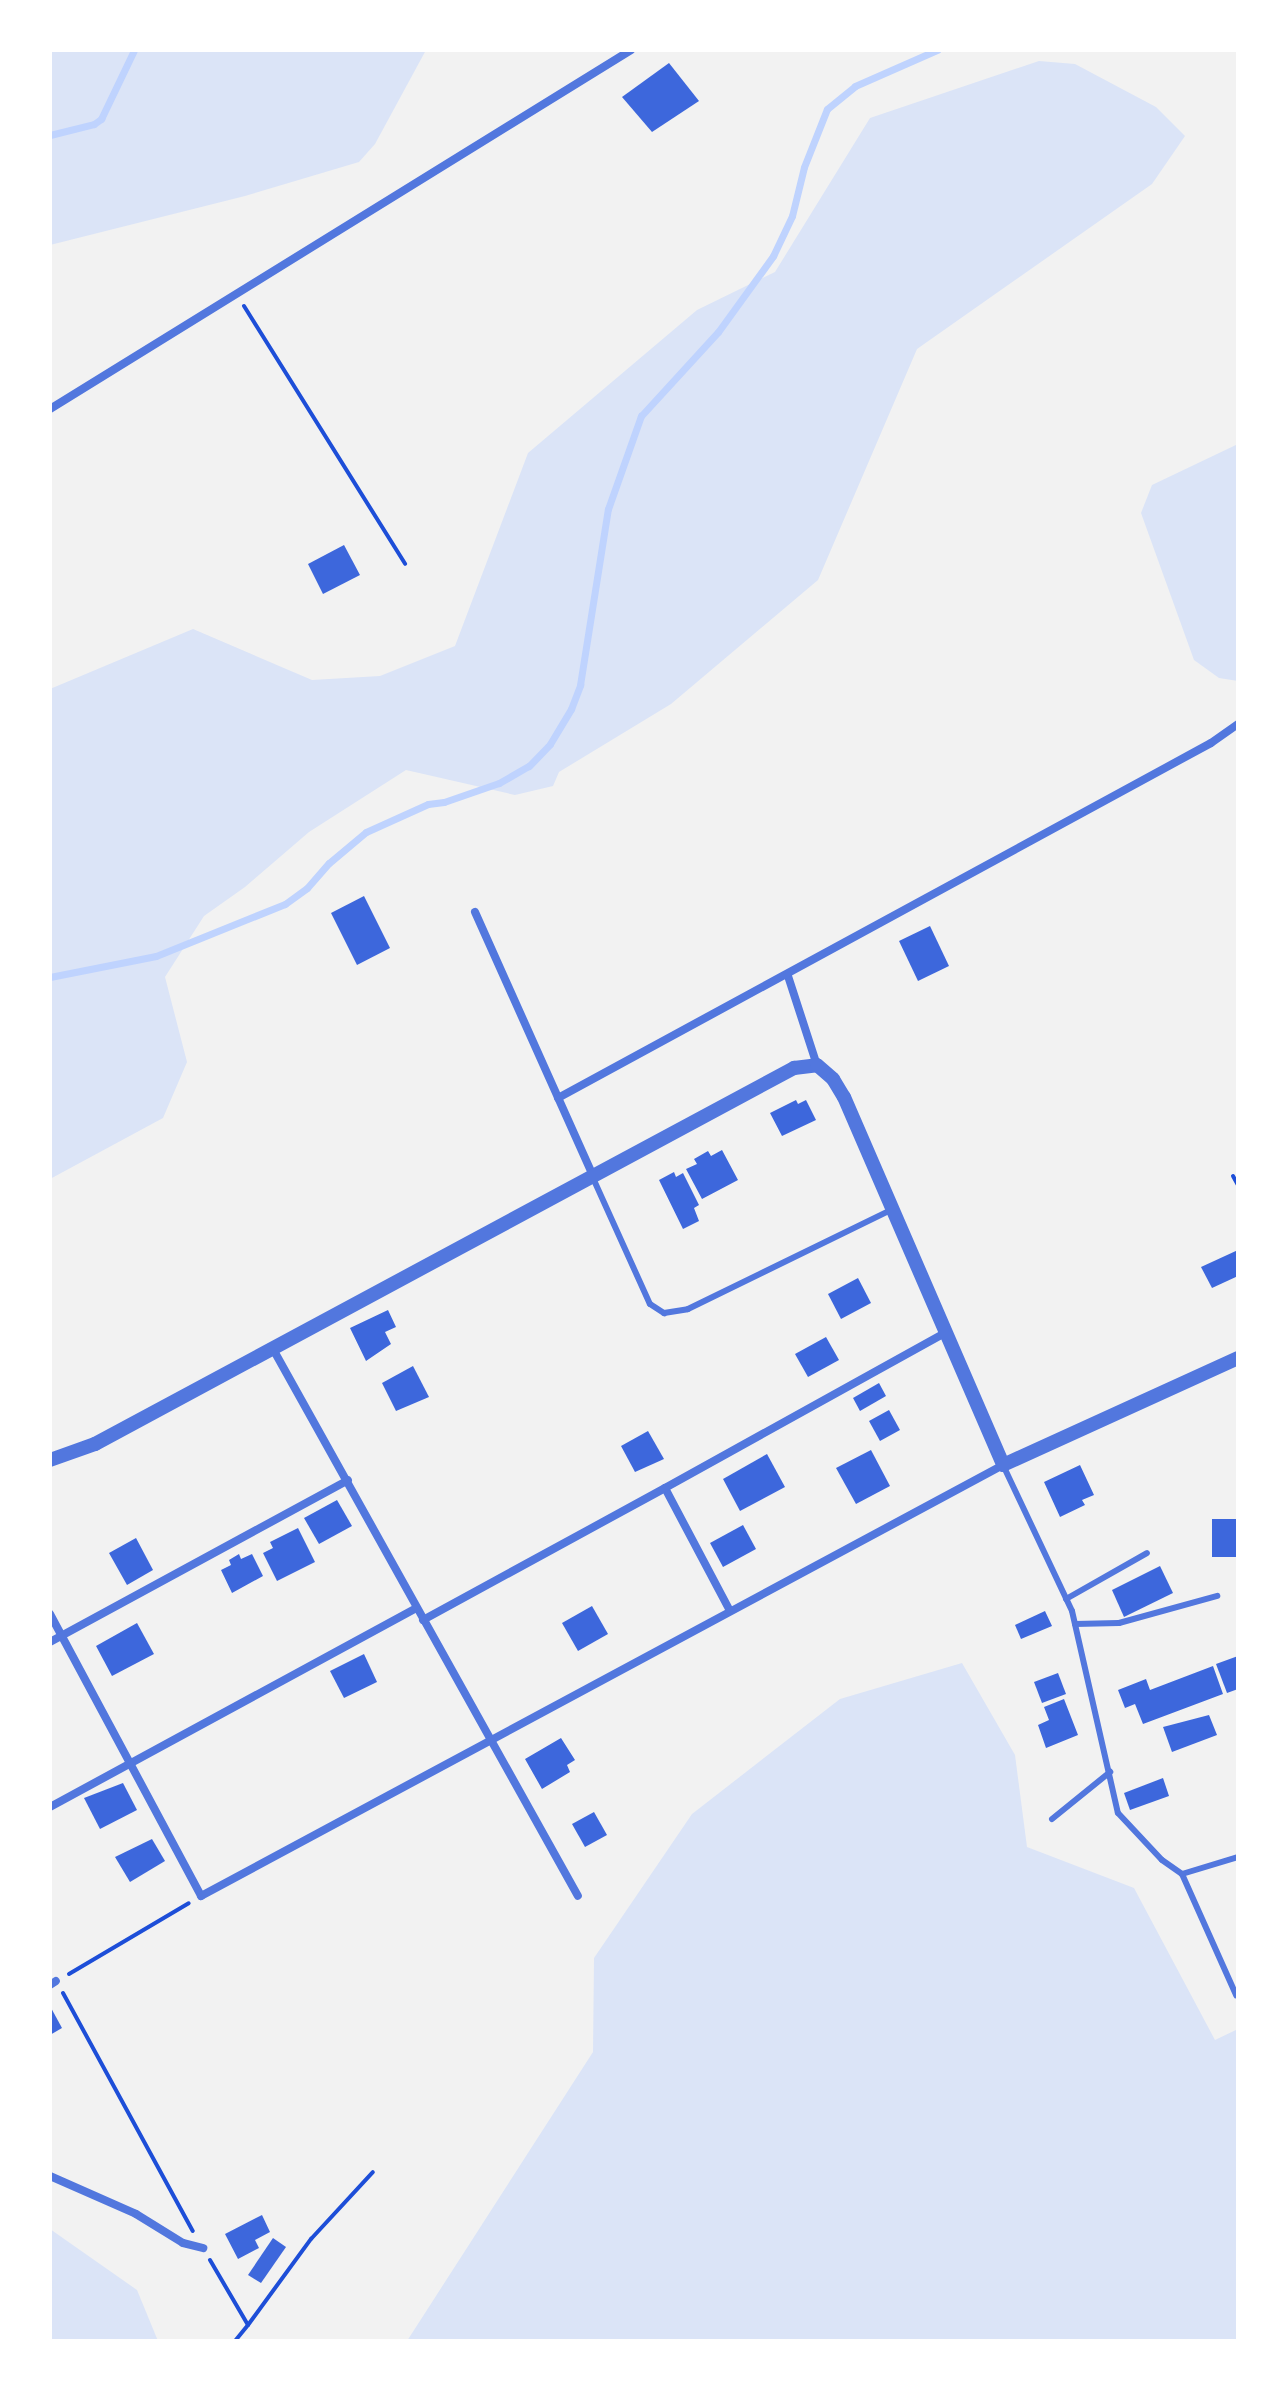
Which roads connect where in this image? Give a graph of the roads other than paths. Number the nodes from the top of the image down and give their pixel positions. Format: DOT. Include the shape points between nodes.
graph roads {
  1 [pos="631,50"];
  2 [pos="50,409"];
  3 [pos="1238,724"];
  4 [pos="475,912"];
  5 [pos="788,976"];
  6 [pos="817,1065"];
  7 [pos="558,1098"];
  8 [pos="592,1174"];
  9 [pos="893,1209"];
  10 [pos="948,1332"];
  11 [pos="273,1349"];
  12 [pos="1238,1358"];
  13 [pos="50,1460"];
  14 [pos="1003,1465"];
  15 [pos="348,1480"];
  16 [pos="665,1488"];
  17 [pos="1147,1553"];
  18 [pos="1217,1596"];
  19 [pos="1066,1599"];
  20 [pos="417,1608"];
  21 [pos="729,1609"];
  22 [pos="50,1614"];
  23 [pos="423,1620"];
  24 [pos="1075,1624"];
  25 [pos="62,1636"];
  26 [pos="50,1642"];
  27 [pos="491,1741"];
  28 [pos="130,1764"];
  29 [pos="1110,1772"];
  30 [pos="50,1807"];
  31 [pos="1052,1819"];
  32 [pos="1238,1857"];
  33 [pos="1182,1874"];
  34 [pos="578,1896"];
  35 [pos="1236,1995"];
  36 [pos="50,2176"];
  37 [pos="203,2248"];
  1 -- 2 [label="street"];
  3 -- 5 [label="street"];
  4 -- 7 [label="street"];
  5 -- 6 [label="street"];
  5 -- 7 [label="street"];
  6 -- 8 [label="street" via="794,1068"];
  6 -- 9 [label="street" via="844,1097"];
  7 -- 8 [label="street"];
  8 -- 9 [label="lane" via="650,1304 664,1313 688,1309"];
  8 -- 11 [label="street"];
  9 -- 10 [label="street"];
  10 -- 14 [label="street"];
  10 -- 16 [label="street"];
  11 -- 13 [label="street" via="95,1444"];
  11 -- 15 [label="street"];
  12 -- 14 [label="street"];
  14 -- 19 [label="lane"];
  14 -- 21 [label="street"];
  15 -- 20 [label="street"];
  15 -- 25 [label="street"];
  16 -- 21 [label="street"];
  16 -- 23 [label="street"];
  17 -- 19 [label="lane"];
  18 -- 24 [label="lane" via="1119,1623"];
  19 -- 24 [label="lane"];
  20 -- 23 [label="street"];
  20 -- 28 [label="street"];
  21 -- 27 [label="street"];
  22 -- 25 [label="street"];
  23 -- 27 [label="street"];
  24 -- 29 [label="lane"];
  25 -- 26 [label="street"];
  25 -- 28 [label="street"];
  27 -- 28 [label="street" via="201,1896"];
  27 -- 34 [label="street"];
  28 -- 30 [label="street"];
  29 -- 31 [label="lane"];
  29 -- 33 [label="lane" via="1118,1813"];
  32 -- 33 [label="lane"];
  33 -- 35 [label="lane"];
  36 -- 37 [label="street"];
}
